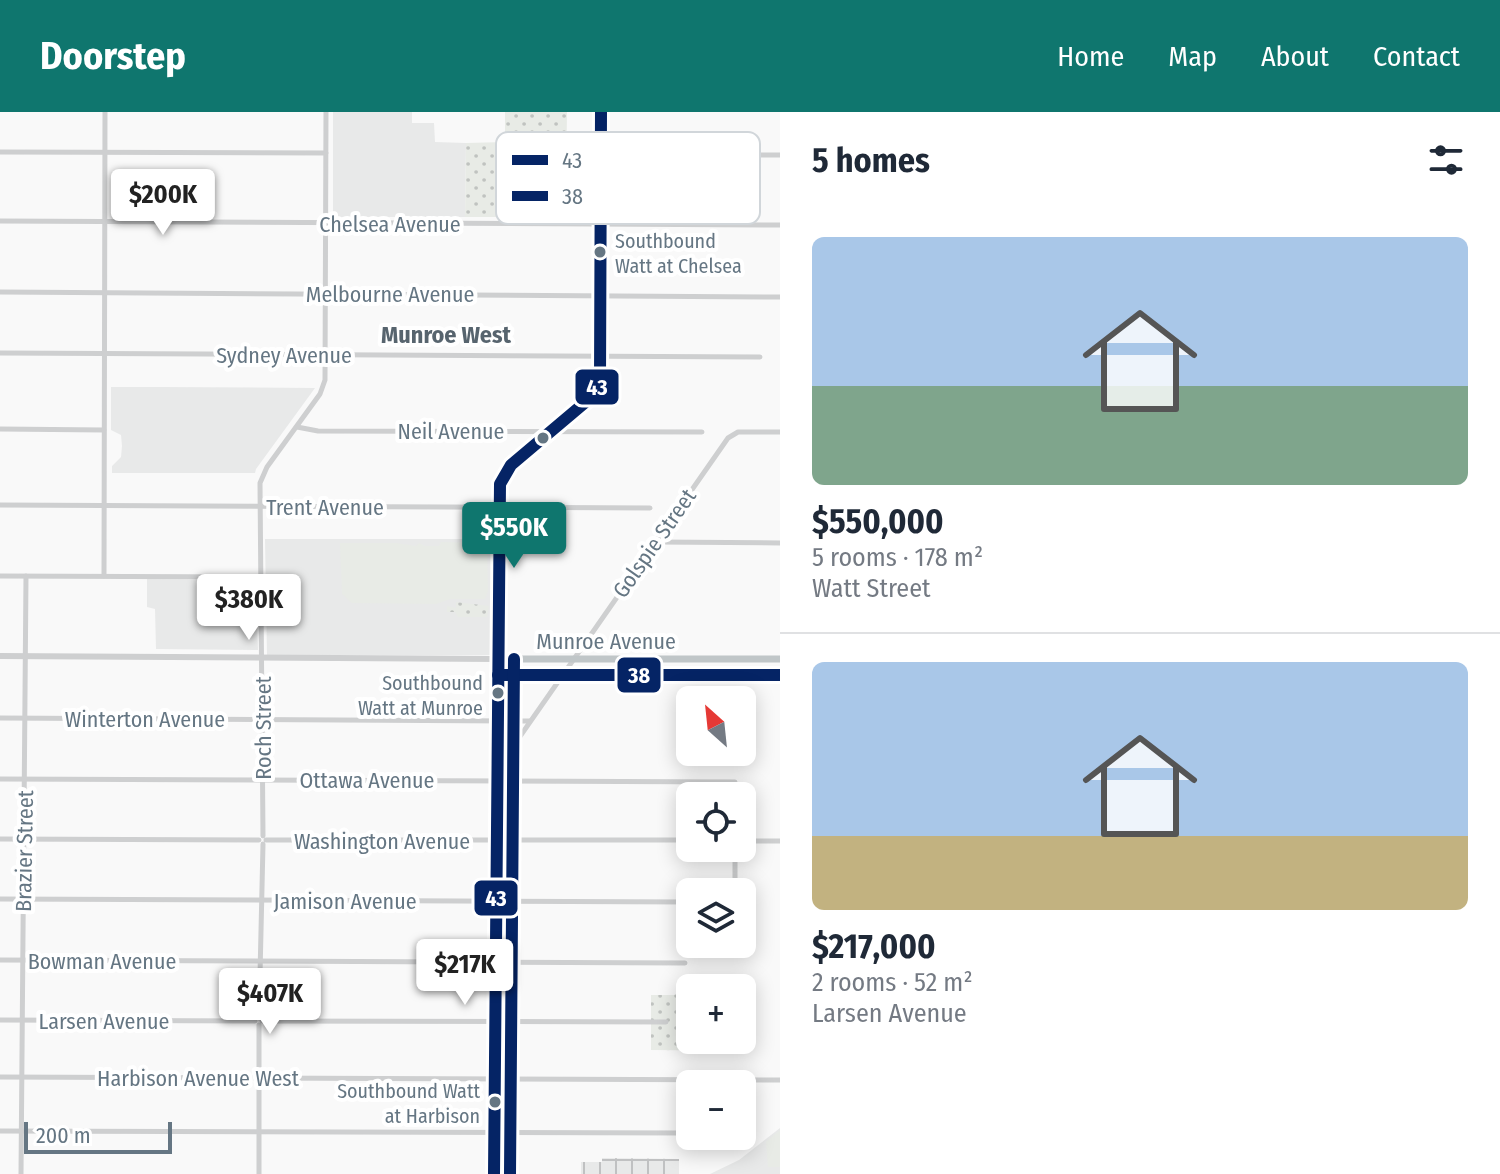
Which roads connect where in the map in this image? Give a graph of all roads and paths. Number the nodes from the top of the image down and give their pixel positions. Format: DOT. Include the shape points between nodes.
graph roads {
  1 [pos="105,112"];
  2 [pos="326,112"];
  3 [pos="0,152"];
  4 [pos="105,152"];
  5 [pos="326,153"];
  6 [pos="760,155"];
  7 [pos="780,155"];
  8 [pos="0,221"];
  9 [pos="105,222"];
  10 [pos="325,224"];
  11 [pos="601,224"];
  12 [pos="780,225"];
  13 [pos="0,292"];
  14 [pos="104,293"];
  15 [pos="325,294"];
  16 [pos="601,295"];
  17 [pos="780,297"];
  18 [pos="0,353"];
  19 [pos="105,354"];
  20 [pos="325,355"];
  21 [pos="600,356"];
  22 [pos="760,357"];
  23 [pos="297,427"];
  24 [pos="0,429"];
  25 [pos="104,430"];
  26 [pos="550,432"];
  27 [pos="702,432"];
  28 [pos="780,432"];
  29 [pos="0,505"];
  30 [pos="104,506"];
  31 [pos="260,506"];
  32 [pos="499,507"];
  33 [pos="650,508"];
  34 [pos="655,542"];
  35 [pos="780,543"];
  36 [pos="0,576"];
  37 [pos="26,576"];
  38 [pos="104,576"];
  39 [pos="262,577"];
  40 [pos="0,656"];
  41 [pos="25,656"];
  42 [pos="263,657"];
  43 [pos="574,658"];
  44 [pos="498,659"];
  45 [pos="780,659"];
  46 [pos="0,718"];
  47 [pos="26,718"];
  48 [pos="263,719"];
  49 [pos="497,720"];
  50 [pos="530,721"];
  51 [pos="497,777"];
  52 [pos="0,779"];
  53 [pos="25,779"];
  54 [pos="263,780"];
  55 [pos="735,782"];
  56 [pos="0,839"];
  57 [pos="25,839"];
  58 [pos="263,840"];
  59 [pos="676,840"];
  60 [pos="496,841"];
  61 [pos="756,841"];
  62 [pos="780,841"];
  63 [pos="0,899"];
  64 [pos="24,899"];
  65 [pos="263,900"];
  66 [pos="495,901"];
  67 [pos="676,902"];
  68 [pos="0,960"];
  69 [pos="24,960"];
  70 [pos="260,961"];
  71 [pos="494,962"];
  72 [pos="685,963"];
  73 [pos="0,1020"];
  74 [pos="22,1020"];
  75 [pos="259,1021"];
  76 [pos="494,1022"];
  77 [pos="666,1022"];
  78 [pos="0,1077"];
  79 [pos="22,1077"];
  80 [pos="259,1078"];
  81 [pos="493,1079"];
  82 [pos="780,1080"];
  83 [pos="0,1131"];
  84 [pos="21,1131"];
  85 [pos="258,1132"];
  86 [pos="494,1133"];
  87 [pos="676,1133"];
  88 [pos="21,1174"];
  89 [pos="259,1174"];
  90 [pos="494,1174"];
  1 -- 4 [label="street"];
  2 -- 5 [label="street, Roch Street"];
  3 -- 4 [label="street"];
  4 -- 5 [label="street"];
  4 -- 9 [label="street"];
  5 -- 10 [label="street, Roch Street"];
  6 -- 7 [label="street"];
  8 -- 9 [label="street, Chelsea Avenue"];
  9 -- 10 [label="street, Chelsea Avenue"];
  9 -- 14 [label="street"];
  10 -- 11 [label="street, Chelsea Avenue"];
  10 -- 15 [label="street, Roch Street"];
  11 -- 12 [label="street, Chelsea Avenue"];
  11 -- 16 [label="street"];
  13 -- 14 [label="street, Melbourne Avenue"];
  14 -- 15 [label="street, Melbourne Avenue"];
  14 -- 19 [label="street"];
  15 -- 16 [label="street, Melbourne Avenue"];
  15 -- 20 [label="street, Roch Street"];
  16 -- 17 [label="street, Melbourne Avenue"];
  16 -- 21 [label="street"];
  18 -- 19 [label="street, Sydney Avenue"];
  19 -- 20 [label="street, Sydney Avenue"];
  19 -- 25 [label="street"];
  20 -- 21 [label="street, Sydney Avenue"];
  20 -- 23 [label="street, Roch Street" via="324,385"];
  21 -- 22 [label="street, Sydney Avenue"];
  21 -- 26 [label="street" via="595,391"];
  23 -- 26 [label="street, Neil Avenue"];
  23 -- 31 [label="street, Roch Street" via="262,476"];
  24 -- 25 [label="street"];
  25 -- 30 [label="street"];
  26 -- 27 [label="street, Neil Avenue"];
  26 -- 32 [label="street" via="505,471"];
  28 -- 34 [label="street, Golspie Street" via="733,434"];
  29 -- 30 [label="street, Trent Avenue"];
  30 -- 31 [label="street, Trent Avenue"];
  30 -- 38 [label="street"];
  31 -- 32 [label="street, Trent Avenue"];
  31 -- 39 [label="street, Roch Street"];
  32 -- 33 [label="street, Trent Avenue"];
  32 -- 44 [label="street"];
  34 -- 35 [label="street"];
  34 -- 43 [label="street, Golspie Street"];
  36 -- 37 [label="street"];
  37 -- 38 [label="street"];
  37 -- 41 [label="street, Brazier Street"];
  38 -- 39 [label="street"];
  39 -- 42 [label="street, Roch Street"];
  40 -- 41 [label="street, Munroe Avenue"];
  41 -- 42 [label="street, Munroe Avenue"];
  41 -- 47 [label="street, Brazier Street"];
  42 -- 44 [label="street, Munroe Avenue"];
  42 -- 48 [label="street, Roch Street"];
  43 -- 44 [label="main road, Munroe Avenue"];
  43 -- 45 [label="main road, Munroe Avenue"];
  43 -- 50 [label="street, Golspie Street"];
  44 -- 49 [label="main road"];
  46 -- 47 [label="street, Winterton Avenue"];
  47 -- 48 [label="street, Winterton Avenue"];
  47 -- 53 [label="street, Brazier Street"];
  48 -- 49 [label="street, Winterton Avenue"];
  48 -- 54 [label="street, Roch Street"];
  49 -- 50 [label="street, Winterton Avenue"];
  49 -- 51 [label="main road"];
  50 -- 51 [label="street, Golspie Street" via="501,761"];
  51 -- 54 [label="street, Ottawa Avenue"];
  51 -- 55 [label="street, Ottawa Avenue"];
  51 -- 60 [label="main road"];
  52 -- 53 [label="street, Ottawa Avenue"];
  53 -- 54 [label="street, Ottawa Avenue"];
  53 -- 57 [label="street, Brazier Street"];
  54 -- 58 [label="street, Roch Street"];
  56 -- 57 [label="street, Washington Avenue"];
  57 -- 58 [label="street, Washington Avenue"];
  57 -- 64 [label="street, Brazier Street"];
  58 -- 60 [label="street, Washington Avenue"];
  58 -- 65 [label="street, Roch Street"];
  59 -- 60 [label="street, Washington Avenue"];
  60 -- 66 [label="main road"];
  61 -- 62 [label="street"];
  63 -- 64 [label="street, Jamison Avenue"];
  64 -- 65 [label="street, Jamison Avenue"];
  64 -- 69 [label="street, Brazier Street"];
  65 -- 66 [label="street, Jamison Avenue"];
  65 -- 70 [label="street, Roch Street"];
  66 -- 67 [label="street, Jamison Avenue"];
  66 -- 71 [label="main road"];
  68 -- 69 [label="street, Bowman Avenue"];
  69 -- 70 [label="street, Bowman Avenue"];
  69 -- 74 [label="street, Brazier Street"];
  70 -- 71 [label="street, Bowman Avenue"];
  70 -- 75 [label="street, Roch Street"];
  71 -- 72 [label="street, Bowman Avenue"];
  71 -- 76 [label="main road"];
  73 -- 74 [label="street, Larsen Avenue"];
  74 -- 75 [label="street, Larsen Avenue"];
  74 -- 79 [label="street, Brazier Street"];
  75 -- 76 [label="street, Larsen Avenue"];
  75 -- 80 [label="street, Roch Street"];
  76 -- 77 [label="street, Larsen Avenue"];
  76 -- 81 [label="main road"];
  78 -- 79 [label="street, Harbison Avenue West"];
  79 -- 80 [label="street, Harbison Avenue West"];
  79 -- 84 [label="street, Brazier Street"];
  80 -- 81 [label="street, Harbison Avenue West"];
  80 -- 85 [label="street, Roch Street"];
  81 -- 82 [label="street, Harbison Avenue West"];
  81 -- 86 [label="main road"];
  83 -- 84 [label="street"];
  84 -- 85 [label="street"];
  84 -- 88 [label="street, Brazier Street"];
  85 -- 86 [label="street"];
  85 -- 89 [label="street, Roch Street"];
  86 -- 87 [label="street"];
  86 -- 90 [label="main road"];
}
